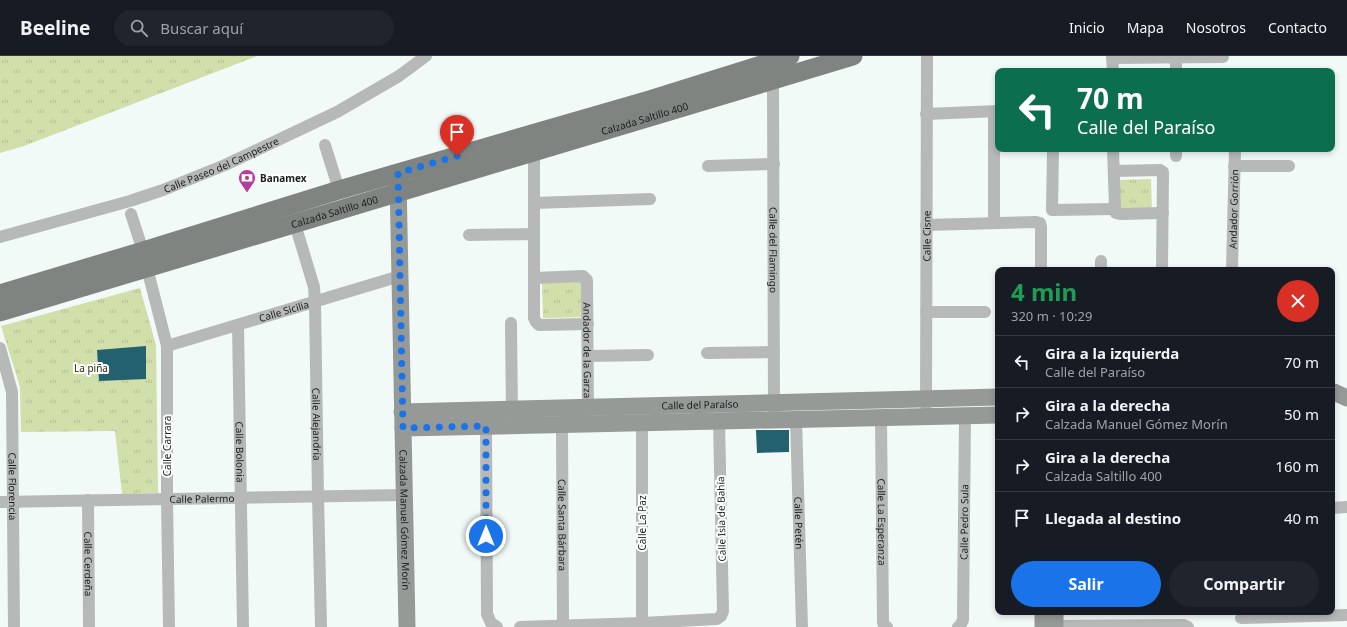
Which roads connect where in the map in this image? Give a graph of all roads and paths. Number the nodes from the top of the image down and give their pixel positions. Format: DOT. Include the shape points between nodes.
graph roads {
  1 [pos="426,56"];
  2 [pos="790,56"];
  3 [pos="853,56"];
  4 [pos="927,56"];
  5 [pos="1112,57"];
  6 [pos="1222,57"];
  7 [pos="1176,58"];
  8 [pos="1112,68"];
  9 [pos="1176,68"];
  10 [pos="774,80"];
  11 [pos="995,111"];
  12 [pos="926,114"];
  13 [pos="325,145"];
  14 [pos="534,151"];
  15 [pos="995,152"];
  16 [pos="1052,152"];
  17 [pos="1113,152"];
  18 [pos="1235,152"];
  19 [pos="774,164"];
  20 [pos="708,166"];
  21 [pos="1234,166"];
  22 [pos="1289,166"];
  23 [pos="1114,171"];
  24 [pos="398,173"];
  25 [pos="339,190"];
  26 [pos="399,192"];
  27 [pos="650,199"];
  28 [pos="534,203"];
  29 [pos="1115,211"];
  30 [pos="1162,213"];
  31 [pos="131,214"];
  32 [pos="994,223"];
  33 [pos="295,224"];
  34 [pos="926,224"];
  35 [pos="534,234"];
  36 [pos="469,235"];
  37 [pos="0,237"];
  38 [pos="145,260"];
  39 [pos="1041,267"];
  40 [pos="1162,267"];
  41 [pos="1232,267"];
  42 [pos="400,276"];
  43 [pos="534,278"];
  44 [pos="0,294"];
  45 [pos="315,302"];
  46 [pos="0,312"];
  47 [pos="926,312"];
  48 [pos="985,312"];
  49 [pos="511,322"];
  50 [pos="588,324"];
  51 [pos="238,325"];
  52 [pos="167,346"];
  53 [pos="0,348"];
  54 [pos="774,352"];
  55 [pos="707,353"];
  56 [pos="648,355"];
  57 [pos="588,356"];
  58 [pos="12,392"];
  59 [pos="1335,393"];
  60 [pos="0,396"];
  61 [pos="995,397"];
  62 [pos="926,399"];
  63 [pos="1347,399"];
  64 [pos="774,403"];
  65 [pos="1335,406"];
  66 [pos="995,415"];
  67 [pos="588,416"];
  68 [pos="926,416"];
  69 [pos="965,416"];
  70 [pos="512,418"];
  71 [pos="881,418"];
  72 [pos="796,419"];
  73 [pos="403,420"];
  74 [pos="774,420"];
  75 [pos="719,421"];
  76 [pos="642,423"];
  77 [pos="562,425"];
  78 [pos="486,426"];
  79 [pos="404,495"];
  80 [pos="318,496"];
  81 [pos="241,498"];
  82 [pos="167,499"];
  83 [pos="88,500"];
  84 [pos="0,502"];
  85 [pos="13,502"];
  86 [pos="1335,508"];
  87 [pos="1347,508"];
  88 [pos="1053,615"];
  89 [pos="1347,615"];
  90 [pos="1241,618"];
  91 [pos="1295,619"];
  92 [pos="642,623"];
  93 [pos="1048,624"];
  94 [pos="563,626"];
  95 [pos="886,626"];
  96 [pos="14,627"];
  97 [pos="90,627"];
  98 [pos="169,627"];
  99 [pos="243,627"];
  100 [pos="321,627"];
  101 [pos="407,627"];
  102 [pos="497,627"];
  103 [pos="520,627"];
  104 [pos="802,627"];
  105 [pos="958,627"];
  106 [pos="1188,627"];
  1 -- 37 [label="street, Calle Paseo del Campestre" via="399,76 337,112 225,165 130,201"];
  2 -- 24 [label="main road, Calzada Saltillo 400"];
  3 -- 10 [label="main road, Calzada Saltillo 400"];
  4 -- 12 [label="street, Calle Cisne"];
  5 -- 7 [label="street"];
  5 -- 8 [label="street"];
  6 -- 7 [label="street"];
  7 -- 9 [label="street"];
  10 -- 14 [label="main road, Calzada Saltillo 400"];
  10 -- 19 [label="street, Calle del Flamingo"];
  11 -- 12 [label="street"];
  12 -- 34 [label="street, Calle Cisne"];
  13 -- 25 [label="street"];
  14 -- 26 [label="main road, Calzada Saltillo 400"];
  14 -- 28 [label="street"];
  15 -- 32 [label="street"];
  16 -- 29 [label="street" via="1052,210"];
  17 -- 23 [label="street"];
  18 -- 21 [label="street, Andador Gorrión"];
  19 -- 20 [label="street"];
  19 -- 54 [label="street, Calle del Flamingo"];
  21 -- 22 [label="street"];
  21 -- 41 [label="street, Andador Gorrión"];
  23 -- 29 [label="street"];
  23 -- 30 [label="street" via="1160,170"];
  24 -- 25 [label="main road, Calzada Saltillo 400"];
  24 -- 26 [label="street, Calzada Manuel Gómez Morín"];
  25 -- 38 [label="main road, Calzada Saltillo 400"];
  26 -- 33 [label="main road, Calzada Saltillo 400"];
  26 -- 42 [label="street, Calzada Manuel Gómez Morín"];
  27 -- 28 [label="street"];
  28 -- 35 [label="street"];
  29 -- 30 [label="street"];
  30 -- 40 [label="street"];
  31 -- 38 [label="street, Calle Carrara"];
  32 -- 34 [label="street"];
  32 -- 39 [label="street" via="1040,223"];
  33 -- 38 [label="main road, Calzada Saltillo 400"];
  33 -- 45 [label="street, Calle Alejandría" via="314,287"];
  34 -- 47 [label="street, Calle Cisne"];
  35 -- 36 [label="street"];
  35 -- 43 [label="street"];
  38 -- 44 [label="main road, Calzada Saltillo 400"];
  38 -- 46 [label="main road, Calzada Saltillo 400"];
  38 -- 52 [label="street, Calle Carrara"];
  42 -- 45 [label="street, Calle Sicilia"];
  42 -- 73 [label="street, Calzada Manuel Gómez Morín"];
  43 -- 50 [label="street" via="534,318 539,325"];
  43 -- 50 [label="street, Andador de la Garza" via="586,278"];
  45 -- 51 [label="street, Calle Sicilia"];
  45 -- 80 [label="street, Calle Alejandría"];
  47 -- 48 [label="street"];
  47 -- 62 [label="street, Calle Cisne"];
  49 -- 70 [label="street"];
  50 -- 57 [label="street, Andador de la Garza"];
  51 -- 52 [label="street, Calle Sicilia"];
  51 -- 81 [label="street, Calle Bolonia"];
  52 -- 82 [label="street, Calle Carrara"];
  53 -- 58 [label="street, Calle Florencia"];
  54 -- 55 [label="street"];
  54 -- 64 [label="street, Calle del Flamingo"];
  56 -- 57 [label="street"];
  57 -- 67 [label="street, Andador de la Garza"];
  58 -- 60 [label="street"];
  58 -- 85 [label="street, Calle Florencia"];
  59 -- 63 [label="street"];
  61 -- 62 [label="street, Calle del Paraíso"];
  62 -- 64 [label="street, Calle del Paraíso"];
  62 -- 68 [label="street, Calle Cisne"];
  63 -- 65 [label="street"];
  64 -- 67 [label="street, Calle del Paraíso"];
  64 -- 74 [label="street, Calle del Flamingo"];
  66 -- 69 [label="street, Calle del Paraíso"];
  67 -- 70 [label="street, Calle del Paraíso"];
  67 -- 76 [label="street, Calle del Paraíso"];
  67 -- 77 [label="street, Calle del Paraíso"];
  68 -- 69 [label="street, Calle del Paraíso"];
  68 -- 71 [label="street, Calle del Paraíso"];
  69 -- 105 [label="street, Calle Pedro Sula" via="963,620"];
  70 -- 73 [label="street, Calle del Paraíso"];
  70 -- 77 [label="street, Calle del Paraíso"];
  70 -- 78 [label="street, Calle del Paraíso"];
  71 -- 72 [label="street, Calle del Paraíso"];
  71 -- 95 [label="street, Calle La Esperanza" via="883,622"];
  72 -- 74 [label="street, Calle del Paraíso"];
  72 -- 104 [label="street, Calle Petén"];
  73 -- 78 [label="street, Calle del Paraíso"];
  73 -- 79 [label="street, Calzada Manuel Gómez Morín"];
  74 -- 75 [label="street, Calle del Paraíso"];
  75 -- 76 [label="street, Calle del Paraíso"];
  75 -- 92 [label="street, Calle Isla de Bahía" via="722,616 717,619"];
  76 -- 92 [label="street, Calle La Paz"];
  77 -- 94 [label="street, Calle Santa Bárbara"];
  78 -- 102 [label="street" via="487,614"];
  79 -- 80 [label="street, Calle Palermo"];
  79 -- 101 [label="street, Calzada Manuel Gómez Morín"];
  80 -- 81 [label="street, Calle Palermo"];
  80 -- 100 [label="street, Calle Alejandría"];
  81 -- 82 [label="street, Calle Palermo"];
  81 -- 99 [label="street, Calle Bolonia"];
  82 -- 83 [label="street, Calle Palermo"];
  82 -- 98 [label="street, Calle Carrara"];
  83 -- 85 [label="street, Calle Palermo"];
  83 -- 97 [label="street, Calle Cerdeña"];
  84 -- 85 [label="street, Calle Palermo"];
  85 -- 96 [label="street, Calle Florencia"];
  86 -- 87 [label="street"];
  88 -- 93 [label="street"];
  89 -- 91 [label="street"];
  90 -- 91 [label="street"];
  92 -- 94 [label="street"];
  93 -- 106 [label="street"];
  94 -- 103 [label="street"];
}
